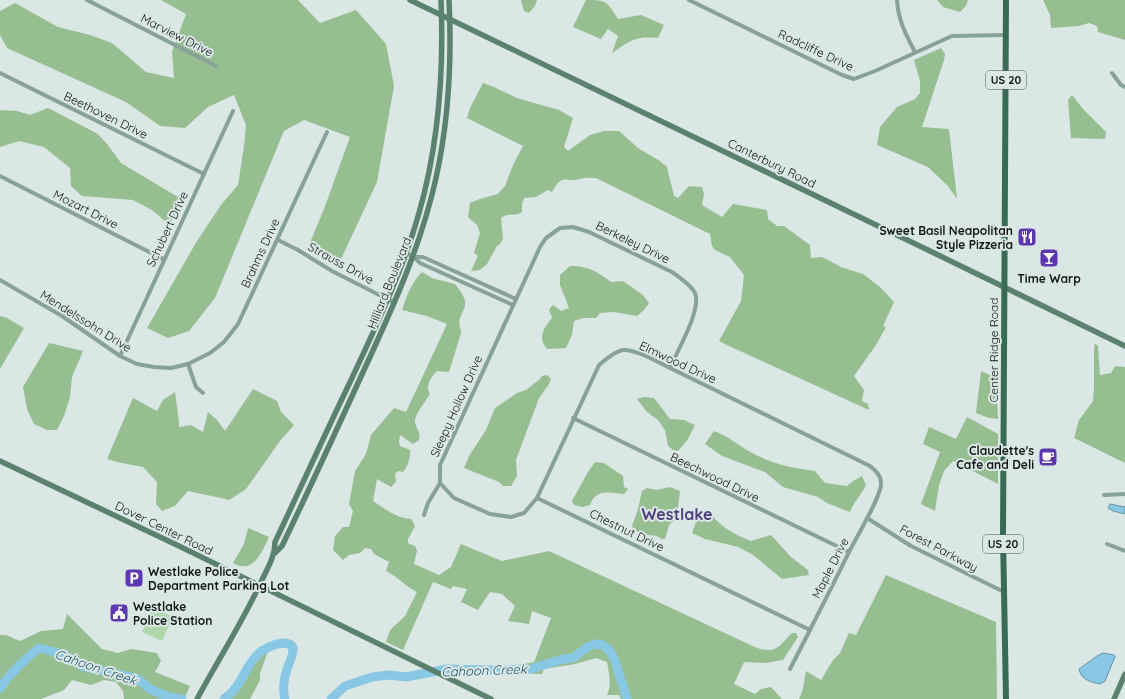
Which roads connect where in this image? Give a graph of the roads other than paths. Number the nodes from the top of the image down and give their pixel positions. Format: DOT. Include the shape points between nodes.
graph roads {
  1 [pos="87,0"];
  2 [pos="410,0"];
  3 [pos="441,0"];
  4 [pos="449,0"];
  5 [pos="689,0"];
  6 [pos="897,0"];
  7 [pos="1006,0"];
  8 [pos="441,15"];
  9 [pos="450,19"];
  10 [pos="1006,35"];
  11 [pos="915,52"];
  12 [pos="216,66"];
  13 [pos="0,73"];
  14 [pos="1112,73"];
  15 [pos="1125,87"];
  16 [pos="233,111"];
  17 [pos="327,132"];
  18 [pos="204,174"];
  19 [pos="0,176"];
  20 [pos="278,240"];
  21 [pos="406,253"];
  22 [pos="414,257"];
  23 [pos="164,260"];
  24 [pos="0,280"];
  25 [pos="1003,288"];
  26 [pos="388,299"];
  27 [pos="516,299"];
  28 [pos="395,303"];
  29 [pos="513,305"];
  30 [pos="1125,346"];
  31 [pos="120,356"];
  32 [pos="188,364"];
  33 [pos="670,368"];
  34 [pos="203,393"];
  35 [pos="574,418"];
  36 [pos="0,461"];
  37 [pos="879,475"];
  38 [pos="440,483"];
  39 [pos="1125,494"];
  40 [pos="1104,495"];
  41 [pos="538,498"];
  42 [pos="424,515"];
  43 [pos="867,518"];
  44 [pos="1107,544"];
  45 [pos="1125,551"];
  46 [pos="849,552"];
  47 [pos="275,553"];
  48 [pos="259,586"];
  49 [pos="1004,592"];
  50 [pos="810,630"];
  51 [pos="790,669"];
  52 [pos="1125,674"];
  53 [pos="197,699"];
  54 [pos="491,699"];
  55 [pos="1006,699"];
  56 [pos="1114,699"];
  1 -- 12 [label="street, Marview Drive"];
  2 -- 8 [label="street, Canterbury Road"];
  3 -- 8 [label="street, Hilliard Boulevard"];
  4 -- 9 [label="street, Hilliard Boulevard"];
  5 -- 11 [label="street, Radcliffe Drive" via="854,79"];
  6 -- 11 [label="street" via="902,28"];
  7 -- 10 [label="main road, Center Ridge Road / US 20"];
  8 -- 9 [label="street, Canterbury Road"];
  8 -- 21 [label="street, Hilliard Boulevard" via="442,72 434,144 429,175"];
  9 -- 22 [label="street, Hilliard Boulevard" via="449,88 443,138 432,196"];
  9 -- 25 [label="street, Canterbury Road"];
  10 -- 11 [label="street, Radcliffe Drive" via="952,36"];
  10 -- 25 [label="main road, Center Ridge Road / US 20"];
  13 -- 18 [label="street, Beethoven Drive"];
  14 -- 15 [label="street"];
  16 -- 18 [label="street, Schubert Drive"];
  17 -- 20 [label="street, Brahms Drive"];
  18 -- 23 [label="street, Schubert Drive"];
  19 -- 23 [label="street, Mozart Drive"];
  20 -- 26 [label="street, Strauss Drive"];
  20 -- 32 [label="street, Brahms Drive" via="238,324 224,342 210,353"];
  21 -- 22 [label="street"];
  21 -- 26 [label="street, Hilliard Boulevard"];
  22 -- 27 [label="street" via="423,257"];
  22 -- 28 [label="street, Hilliard Boulevard"];
  22 -- 29 [label="street" via="420,263"];
  23 -- 31 [label="street, Schubert Drive"];
  24 -- 31 [label="street, Mendelssohn Drive" via="62,316"];
  25 -- 30 [label="street, Canterbury Road"];
  25 -- 49 [label="main road, Center Ridge Road / US 20"];
  26 -- 28 [label="street, Strauss Drive"];
  26 -- 47 [label="street, Hilliard Boulevard" via="275,542"];
  27 -- 29 [label="street, Berkeley Drive"];
  27 -- 33 [label="street, Berkeley Drive" via="546,238 560,228 573,227 589,232 672,272 695,293 696,308"];
  28 -- 47 [label="street, Hilliard Boulevard" via="282,546"];
  29 -- 38 [label="street, Sleepy Hollow Drive" via="440,465"];
  31 -- 32 [label="street, Mendelssohn Drive" via="137,364 154,367 171,368"];
  32 -- 34 [label="street" via="196,386"];
  33 -- 35 [label="street, Elmwood Drive" via="636,352 623,350 610,356 599,365"];
  33 -- 37 [label="street, Elmwood Drive" via="870,466"];
  35 -- 41 [label="street, Elmwood Drive"];
  35 -- 46 [label="street, Beechwood Drive"];
  36 -- 48 [label="street, Dover Center Road"];
  37 -- 43 [label="street, Maple Drive" via="881,484"];
  38 -- 41 [label="street" via="454,498 490,514 511,517 524,513"];
  38 -- 42 [label="street, Sleepy Hollow Drive"];
  39 -- 40 [label="street"];
  41 -- 50 [label="street, Chestnut Drive"];
  43 -- 46 [label="street, Maple Drive"];
  43 -- 49 [label="street, Forest Parkway" via="911,546"];
  44 -- 45 [label="street"];
  46 -- 50 [label="street, Maple Drive"];
  47 -- 48 [label="street, Hilliard Boulevard"];
  48 -- 53 [label="street, Hilliard Boulevard" via="236,633"];
  48 -- 54 [label="street, Dover Center Road"];
  49 -- 55 [label="main road, Center Ridge Road / US 20"];
  50 -- 51 [label="street, Maple Drive"];
  52 -- 56 [label="street"];
}
